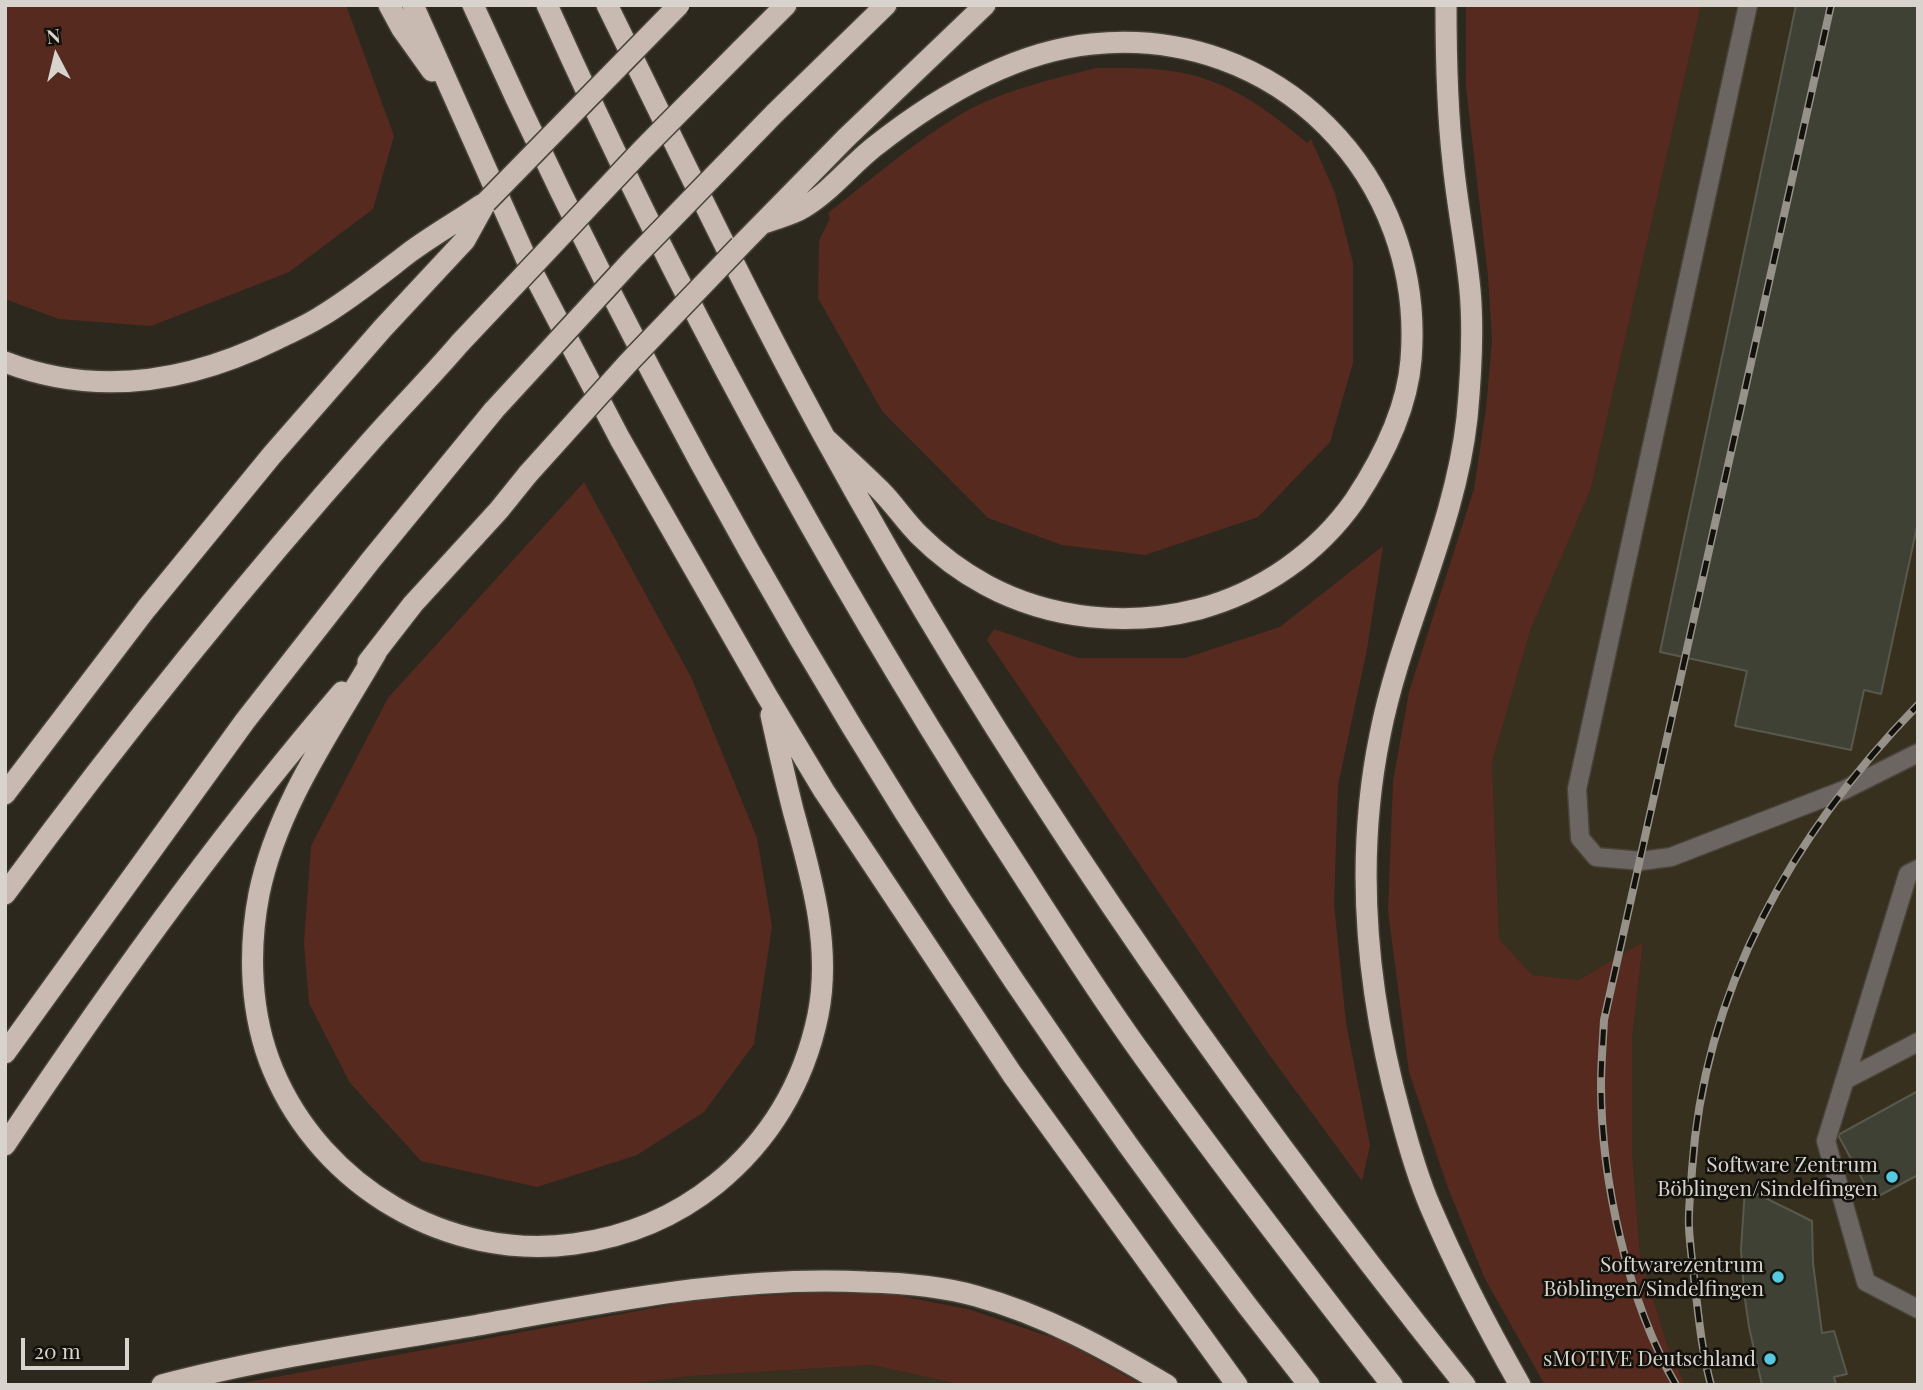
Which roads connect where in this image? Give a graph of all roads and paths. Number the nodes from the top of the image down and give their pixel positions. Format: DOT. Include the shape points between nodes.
graph roads {
  1 [pos="389,5"];
  2 [pos="412,5"];
  3 [pos="473,5"];
  4 [pos="547,5"];
  5 [pos="607,5"];
  6 [pos="679,5"];
  7 [pos="786,5"];
  8 [pos="886,5"];
  9 [pos="985,5"];
  10 [pos="1446,5"];
  11 [pos="1748,5"];
  12 [pos="455,103"];
  13 [pos="486,202"];
  14 [pos="764,223"];
  15 [pos="5,362"];
  16 [pos="825,438"];
  17 [pos="376,653"];
  18 [pos="767,696"];
  19 [pos="1918,753"];
  20 [pos="5,794"];
  21 [pos="1918,869"];
  22 [pos="5,894"];
  23 [pos="1918,1042"];
  24 [pos="5,1054"];
  25 [pos="1845,1080"];
  26 [pos="5,1145"];
  27 [pos="1918,1309"];
  28 [pos="162,1385"];
  29 [pos="1167,1385"];
  30 [pos="1237,1385"];
  31 [pos="1309,1385"];
  32 [pos="1392,1385"];
  33 [pos="1465,1385"];
  34 [pos="1520,1385"];
  1 -- 12 [label="highway"];
  2 -- 12 [label="highway"];
  3 -- 31 [label="highway" via="669,409 856,734 1059,1049"];
  4 -- 32 [label="highway" via="728,374 900,682 1139,1051"];
  5 -- 16 [label="highway"];
  6 -- 13 [label="highway, bridge"];
  7 -- 22 [label="highway, bridge" via="642,150 371,442 106,761"];
  8 -- 24 [label="highway, bridge" via="633,259 495,410 245,721"];
  9 -- 14 [label="highway"];
  10 -- 34 [label="highway" via="1446,90 1471,299 1469,394 1452,491 1380,735 1371,790 1366,898 1370,960 1391,1081 1429,1203"];
  11 -- 19 [label="lane" via="1577,789 1580,838 1596,857 1641,861 1671,857 1844,790"];
  12 -- 18 [label="highway" via="529,265 614,428"];
  13 -- 15 [label="highway" via="317,319 227,360 185,373 117,383 57,378"];
  13 -- 20 [label="highway" via="465,240 241,494"];
  14 -- 16 [label="highway" via="801,209 898,128 1008,66 1088,44 1163,43 1205,52 1253,71 1314,113 1344,143 1368,179 1391,223 1405,269 1411,362 1404,399 1371,475 1343,517 1300,559 1260,585 1217,604 1172,615 1120,619 1033,605 988,586 921,537"];
  14 -- 17 [label="highway, bridge" via="527,474"];
  16 -- 33 [label="highway" via="988,715 1147,959 1317,1197"];
  17 -- 18 [label="highway" via="305,777 267,863 254,928 255,1002 273,1071 308,1132 332,1160 371,1193 414,1218 497,1245 546,1248 601,1240 648,1226 694,1202 737,1167 792,1093 809,1053 818,1012 822,971 818,907"];
  17 -- 26 [label="highway" via="313,725 183,893"];
  18 -- 30 [label="highway" via="824,791 1012,1074"];
  21 -- 25 [label="lane" via="1908,874"];
  23 -- 25 [label="lane"];
  25 -- 27 [label="lane" via="1826,1141 1866,1282"];
  28 -- 29 [label="highway" via="646,1297 752,1282 829,1280 904,1283 975,1296 1041,1317"];
}
